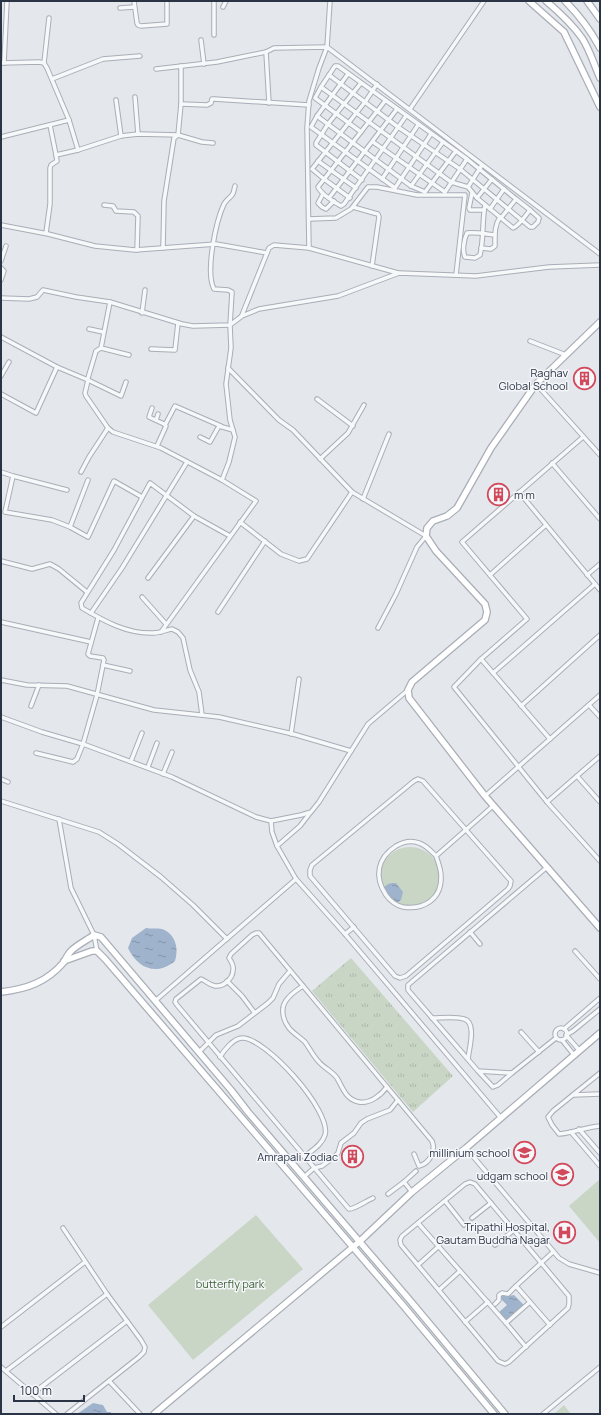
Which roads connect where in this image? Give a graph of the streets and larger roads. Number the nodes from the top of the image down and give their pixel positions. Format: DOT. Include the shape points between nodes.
graph roads {
  1 [pos="7,1"];
  2 [pos="134,1"];
  3 [pos="167,1"];
  4 [pos="214,1"];
  5 [pos="226,1"];
  6 [pos="330,1"];
  7 [pos="484,1"];
  8 [pos="529,1"];
  9 [pos="546,1"];
  10 [pos="565,1"];
  11 [pos="587,1"];
  12 [pos="134,7"];
  13 [pos="223,7"];
  14 [pos="120,8"];
  15 [pos="49,18"];
  16 [pos="600,19"];
  17 [pos="214,35"];
  18 [pos="201,40"];
  19 [pos="600,46"];
  20 [pos="327,47"];
  21 [pos="266,52"];
  22 [pos="140,56"];
  23 [pos="2,63"];
  24 [pos="44,63"];
  25 [pos="204,64"];
  26 [pos="181,66"];
  27 [pos="156,69"];
  28 [pos="348,74"];
  29 [pos="329,75"];
  30 [pos="600,78"];
  31 [pos="52,79"];
  32 [pos="361,83"];
  33 [pos="341,84"];
  34 [pos="376,84"];
  35 [pos="321,87"];
  36 [pos="372,91"];
  37 [pos="353,93"];
  38 [pos="332,96"];
  39 [pos="135,97"];
  40 [pos="116,100"];
  41 [pos="385,101"];
  42 [pos="365,102"];
  43 [pos="269,103"];
  44 [pos="181,104"];
  45 [pos="344,104"];
  46 [pos="309,105"];
  47 [pos="325,105"];
  48 [pos="600,107"];
  49 [pos="397,109"];
  50 [pos="410,109"];
  51 [pos="377,111"];
  52 [pos="356,113"];
  53 [pos="336,114"];
  54 [pos="318,116"];
  55 [pos="406,116"];
  56 [pos="69,120"];
  57 [pos="389,120"];
  58 [pos="348,122"];
  59 [pos="369,122"];
  60 [pos="328,124"];
  61 [pos="50,125"];
  62 [pos="418,125"];
  63 [pos="398,127"];
  64 [pos="381,131"];
  65 [pos="361,132"];
  66 [pos="340,133"];
  67 [pos="138,134"];
  68 [pos="322,134"];
  69 [pos="432,134"];
  70 [pos="178,135"];
  71 [pos="121,136"];
  72 [pos="411,136"];
  73 [pos="1,137"];
  74 [pos="391,138"];
  75 [pos="332,142"];
  76 [pos="353,142"];
  77 [pos="373,142"];
  78 [pos="444,142"];
  79 [pos="213,143"];
  80 [pos="424,145"];
  81 [pos="404,148"];
  82 [pos="383,149"];
  83 [pos="78,150"];
  84 [pos="456,151"];
  85 [pos="326,152"];
  86 [pos="345,152"];
  87 [pos="365,152"];
  88 [pos="435,152"];
  89 [pos="56,155"];
  90 [pos="416,156"];
  91 [pos="396,158"];
  92 [pos="467,159"];
  93 [pos="376,160"];
  94 [pos="318,161"];
  95 [pos="338,161"];
  96 [pos="358,161"];
  97 [pos="448,161"];
  98 [pos="427,164"];
  99 [pos="482,165"];
  100 [pos="409,167"];
  101 [pos="369,169"];
  102 [pos="389,169"];
  103 [pos="460,169"];
  104 [pos="479,169"];
  105 [pos="331,170"];
  106 [pos="350,172"];
  107 [pos="439,173"];
  108 [pos="420,174"];
  109 [pos="324,179"];
  110 [pos="344,179"];
  111 [pos="382,179"];
  112 [pos="401,179"];
  113 [pos="492,179"];
  114 [pos="362,180"];
  115 [pos="472,180"];
  116 [pos="451,182"];
  117 [pos="432,183"];
  118 [pos="235,186"];
  119 [pos="411,186"];
  120 [pos="468,187"];
  121 [pos="337,188"];
  122 [pos="356,188"];
  123 [pos="504,189"];
  124 [pos="484,190"];
  125 [pos="472,193"];
  126 [pos="323,194"];
  127 [pos="329,198"];
  128 [pos="350,198"];
  129 [pos="477,198"];
  130 [pos="496,199"];
  131 [pos="516,199"];
  132 [pos="334,201"];
  133 [pos="104,205"];
  134 [pos="485,205"];
  135 [pos="353,208"];
  136 [pos="490,209"];
  137 [pos="508,209"];
  138 [pos="484,210"];
  139 [pos="530,210"];
  140 [pos="500,218"];
  141 [pos="309,219"];
  142 [pos="522,220"];
  143 [pos="1,225"];
  144 [pos="46,234"];
  145 [pos="483,234"];
  146 [pos="495,235"];
  147 [pos="212,244"];
  148 [pos="6,246"];
  149 [pos="163,248"];
  150 [pos="309,248"];
  151 [pos="482,248"];
  152 [pos="137,250"];
  153 [pos="267,253"];
  154 [pos="600,254"];
  155 [pos="1,261"];
  156 [pos="600,265"];
  157 [pos="372,266"];
  158 [pos="1,268"];
  159 [pos="399,273"];
  160 [pos="456,275"];
  161 [pos="1,280"];
  162 [pos="145,290"];
  163 [pos="1,298"];
  164 [pos="110,302"];
  165 [pos="142,312"];
  166 [pos="242,316"];
  167 [pos="600,322"];
  168 [pos="178,323"];
  169 [pos="230,325"];
  170 [pos="89,329"];
  171 [pos="103,332"];
  172 [pos="1,337"];
  173 [pos="530,341"];
  174 [pos="101,348"];
  175 [pos="151,349"];
  176 [pos="129,355"];
  177 [pos="566,355"];
  178 [pos="9,362"];
  179 [pos="57,367"];
  180 [pos="228,368"];
  181 [pos="1,376"];
  182 [pos="88,380"];
  183 [pos="126,382"];
  184 [pos="536,384"];
  185 [pos="1,394"];
  186 [pos="317,399"];
  187 [pos="364,405"];
  188 [pos="152,408"];
  189 [pos="158,414"];
  190 [pos="156,420"];
  191 [pos="166,425"];
  192 [pos="221,426"];
  193 [pos="353,426"];
  194 [pos="108,428"];
  195 [pos="233,430"];
  196 [pos="389,434"];
  197 [pos="200,437"];
  198 [pos="583,437"];
  199 [pos="157,446"];
  200 [pos="600,455"];
  201 [pos="320,459"];
  202 [pos="187,462"];
  203 [pos="552,464"];
  204 [pos="1,472"];
  205 [pos="81,472"];
  206 [pos="13,476"];
  207 [pos="88,480"];
  208 [pos="222,480"];
  209 [pos="67,490"];
  210 [pos="352,492"];
  211 [pos="519,492"];
  212 [pos="167,495"];
  213 [pos="142,497"];
  214 [pos="363,499"];
  215 [pos="194,516"];
  216 [pos="600,519"];
  217 [pos="240,522"];
  218 [pos="546,525"];
  219 [pos="70,527"];
  220 [pos="230,536"];
  221 [pos="426,536"];
  222 [pos="265,541"];
  223 [pos="1,561"];
  224 [pos="600,564"];
  225 [pos="490,575"];
  226 [pos="587,575"];
  227 [pos="148,578"];
  228 [pos="595,584"];
  229 [pos="600,590"];
  230 [pos="87,592"];
  231 [pos="142,597"];
  232 [pos="218,612"];
  233 [pos="91,613"];
  234 [pos="98,618"];
  235 [pos="1,622"];
  236 [pos="166,624"];
  237 [pos="378,628"];
  238 [pos="161,632"];
  239 [pos="600,635"];
  240 [pos="91,642"];
  241 [pos="481,659"];
  242 [pos="103,665"];
  243 [pos="130,670"];
  244 [pos="493,673"];
  245 [pos="299,679"];
  246 [pos="1,680"];
  247 [pos="38,685"];
  248 [pos="408,690"];
  249 [pos="97,695"];
  250 [pos="600,695"];
  251 [pos="589,705"];
  252 [pos="31,706"];
  253 [pos="521,706"];
  254 [pos="202,715"];
  255 [pos="1,717"];
  256 [pos="600,717"];
  257 [pos="142,733"];
  258 [pos="291,734"];
  259 [pos="550,739"];
  260 [pos="83,744"];
  261 [pos="157,744"];
  262 [pos="351,751"];
  263 [pos="172,752"];
  264 [pos="36,753"];
  265 [pos="600,756"];
  266 [pos="131,761"];
  267 [pos="148,767"];
  268 [pos="519,767"];
  269 [pos="163,774"];
  270 [pos="577,776"];
  271 [pos="1,779"];
  272 [pos="8,782"];
  273 [pos="600,794"];
  274 [pos="485,796"];
  275 [pos="596,798"];
  276 [pos="1,801"];
  277 [pos="547,802"];
  278 [pos="600,802"];
  279 [pos="493,806"];
  280 [pos="311,812"];
  281 [pos="59,819"];
  282 [pos="271,821"];
  283 [pos="467,830"];
  284 [pos="277,846"];
  285 [pos="436,856"];
  286 [pos="600,861"];
  287 [pos="546,868"];
  288 [pos="296,879"];
  289 [pos="354,927"];
  290 [pos="600,928"];
  291 [pos="470,932"];
  292 [pos="345,934"];
  293 [pos="94,935"];
  294 [pos="227,939"];
  295 [pos="480,944"];
  296 [pos="98,951"];
  297 [pos="575,951"];
  298 [pos="64,962"];
  299 [pos="290,971"];
  300 [pos="600,979"];
  301 [pos="227,981"];
  302 [pos="302,986"];
  303 [pos="1,992"];
  304 [pos="600,998"];
  305 [pos="155,1001"];
  306 [pos="600,1009"];
  307 [pos="254,1012"];
  308 [pos="432,1018"];
  309 [pos="564,1029"];
  310 [pos="521,1032"];
  311 [pos="600,1033"];
  312 [pos="566,1035"];
  313 [pos="556,1038"];
  314 [pos="562,1040"];
  315 [pos="208,1043"];
  316 [pos="579,1050"];
  317 [pos="199,1052"];
  318 [pos="539,1052"];
  319 [pos="574,1055"];
  320 [pos="220,1057"];
  321 [pos="468,1059"];
  322 [pos="478,1071"];
  323 [pos="600,1072"];
  324 [pos="512,1073"];
  325 [pos="387,1087"];
  326 [pos="600,1094"];
  327 [pos="572,1095"];
  328 [pos="398,1100"];
  329 [pos="501,1118"];
  330 [pos="600,1126"];
  331 [pos="579,1129"];
  332 [pos="571,1132"];
  333 [pos="466,1148"];
  334 [pos="280,1150"];
  335 [pos="600,1152"];
  336 [pos="414,1154"];
  337 [pos="274,1155"];
  338 [pos="304,1157"];
  339 [pos="600,1166"];
  340 [pos="314,1168"];
  341 [pos="416,1171"];
  342 [pos="304,1177"];
  343 [pos="404,1182"];
  344 [pos="412,1192"];
  345 [pos="388,1194"];
  346 [pos="373,1198"];
  347 [pos="445,1201"];
  348 [pos="491,1203"];
  349 [pos="472,1218"];
  350 [pos="418,1223"];
  351 [pos="464,1225"];
  352 [pos="63,1228"];
  353 [pos="514,1230"];
  354 [pos="360,1242"];
  355 [pos="495,1245"];
  356 [pos="439,1246"];
  357 [pos="352,1248"];
  358 [pos="553,1252"];
  359 [pos="85,1262"];
  360 [pos="541,1262"];
  361 [pos="418,1265"];
  362 [pos="460,1271"];
  363 [pos="600,1273"];
  364 [pos="516,1286"];
  365 [pos="439,1290"];
  366 [pos="107,1294"];
  367 [pos="488,1302"];
  368 [pos="530,1302"];
  369 [pos="495,1304"];
  370 [pos="127,1320"];
  371 [pos="465,1322"];
  372 [pos="506,1323"];
  373 [pos="550,1326"];
  374 [pos="1,1327"];
  375 [pos="526,1347"];
  376 [pos="1,1367"];
  377 [pos="600,1367"];
  378 [pos="6,1371"];
  379 [pos="109,1381"];
  380 [pos="32,1394"];
  381 [pos="56,1414"];
  382 [pos="67,1414"];
  383 [pos="140,1414"];
  384 [pos="154,1414"];
  385 [pos="494,1414"];
  386 [pos="505,1414"];
  387 [pos="543,1414"];
  1 -- 23 [label="street"];
  2 -- 12 [label="street"];
  3 -- 12 [label="street" via="167,24 138,25"];
  4 -- 17 [label="street"];
  5 -- 13 [label="street"];
  6 -- 20 [label="street"];
  7 -- 50 [label="street"];
  8 -- 48 [label="street" via="564,32"];
  9 -- 30 [label="street" via="582,38"];
  10 -- 19 [label="street" via="581,17"];
  11 -- 16 [label="street"];
  12 -- 14 [label="street"];
  15 -- 24 [label="street"];
  18 -- 25 [label="street"];
  20 -- 21 [label="street" via="274,48"];
  20 -- 34 [label="street"];
  20 -- 46 [label="street"];
  21 -- 25 [label="street"];
  21 -- 43 [label="street"];
  22 -- 31 [label="street" via="103,59"];
  23 -- 24 [label="street"];
  24 -- 31 [label="street"];
  25 -- 26 [label="street"];
  26 -- 27 [label="street"];
  26 -- 44 [label="street"];
  28 -- 29 [label="street" via="336,66"];
  28 -- 32 [label="street"];
  28 -- 33 [label="street"];
  29 -- 33 [label="street"];
  29 -- 35 [label="street"];
  31 -- 56 [label="street"];
  32 -- 36 [label="street"];
  32 -- 37 [label="street"];
  33 -- 37 [label="street"];
  33 -- 38 [label="street"];
  34 -- 36 [label="street"];
  34 -- 50 [label="street"];
  35 -- 38 [label="street"];
  35 -- 47 [label="street" via="315,98"];
  36 -- 41 [label="street"];
  36 -- 42 [label="street"];
  37 -- 42 [label="street"];
  37 -- 45 [label="street"];
  38 -- 45 [label="street"];
  38 -- 47 [label="street"];
  39 -- 67 [label="street"];
  40 -- 71 [label="street"];
  41 -- 49 [label="street"];
  41 -- 51 [label="street"];
  42 -- 51 [label="street"];
  42 -- 52 [label="street"];
  43 -- 44 [label="street" via="214,98 207,105"];
  43 -- 46 [label="street"];
  44 -- 70 [label="street"];
  45 -- 52 [label="street"];
  45 -- 53 [label="street"];
  46 -- 141 [label="street"];
  47 -- 53 [label="street"];
  47 -- 54 [label="street"];
  49 -- 55 [label="street"];
  49 -- 57 [label="street"];
  50 -- 99 [label="street"];
  51 -- 57 [label="street"];
  51 -- 59 [label="street"];
  52 -- 58 [label="street"];
  52 -- 59 [label="street"];
  53 -- 58 [label="street"];
  53 -- 60 [label="street"];
  54 -- 60 [label="street"];
  54 -- 68 [label="street" via="311,127"];
  55 -- 62 [label="street"];
  55 -- 63 [label="street"];
  56 -- 61 [label="street"];
  56 -- 83 [label="street"];
  57 -- 63 [label="street"];
  57 -- 64 [label="street"];
  58 -- 65 [label="street"];
  58 -- 66 [label="street"];
  59 -- 64 [label="street"];
  59 -- 65 [label="street"];
  60 -- 66 [label="street"];
  60 -- 68 [label="street"];
  61 -- 73 [label="street"];
  61 -- 89 [label="street"];
  62 -- 69 [label="street"];
  62 -- 72 [label="street"];
  63 -- 72 [label="street"];
  63 -- 74 [label="street"];
  64 -- 74 [label="street"];
  64 -- 77 [label="street"];
  65 -- 76 [label="street"];
  66 -- 75 [label="street"];
  66 -- 76 [label="street"];
  67 -- 70 [label="street"];
  67 -- 71 [label="street"];
  68 -- 75 [label="street"];
  68 -- 85 [label="street" via="316,145"];
  69 -- 78 [label="street"];
  69 -- 80 [label="street"];
  70 -- 79 [label="street"];
  70 -- 149 [label="street" via="174,138 164,201"];
  71 -- 83 [label="street"];
  72 -- 80 [label="street"];
  72 -- 81 [label="street"];
  74 -- 81 [label="street"];
  74 -- 82 [label="street"];
  75 -- 85 [label="street"];
  75 -- 86 [label="street"];
  76 -- 86 [label="street"];
  76 -- 87 [label="street"];
  77 -- 82 [label="street"];
  77 -- 87 [label="street"];
  78 -- 84 [label="street"];
  78 -- 88 [label="street"];
  80 -- 88 [label="street"];
  80 -- 90 [label="street"];
  81 -- 90 [label="street"];
  81 -- 91 [label="street"];
  82 -- 91 [label="street"];
  82 -- 93 [label="street"];
  83 -- 89 [label="street"];
  84 -- 92 [label="street"];
  84 -- 97 [label="street"];
  85 -- 94 [label="street"];
  85 -- 95 [label="street"];
  86 -- 95 [label="street"];
  86 -- 96 [label="street"];
  87 -- 93 [label="street"];
  87 -- 96 [label="street"];
  88 -- 97 [label="street"];
  88 -- 98 [label="street"];
  89 -- 144 [label="street" via="57,161 50,168 50,204"];
  90 -- 98 [label="street"];
  90 -- 100 [label="street"];
  91 -- 100 [label="street"];
  91 -- 102 [label="street"];
  92 -- 103 [label="street"];
  92 -- 104 [label="street"];
  93 -- 101 [label="street"];
  93 -- 102 [label="street"];
  94 -- 105 [label="street"];
  94 -- 109 [label="street" via="312,169"];
  95 -- 105 [label="street"];
  95 -- 106 [label="street"];
  96 -- 101 [label="street"];
  96 -- 106 [label="street"];
  97 -- 103 [label="street"];
  97 -- 107 [label="street"];
  98 -- 107 [label="street"];
  98 -- 108 [label="street"];
  99 -- 104 [label="street"];
  99 -- 154 [label="street"];
  100 -- 108 [label="street"];
  100 -- 112 [label="street"];
  101 -- 111 [label="street"];
  101 -- 114 [label="street"];
  102 -- 111 [label="street"];
  102 -- 112 [label="street"];
  103 -- 115 [label="street"];
  103 -- 116 [label="street"];
  104 -- 113 [label="street"];
  104 -- 115 [label="street"];
  105 -- 109 [label="street"];
  105 -- 110 [label="street"];
  106 -- 110 [label="street"];
  106 -- 114 [label="street"];
  107 -- 116 [label="street"];
  107 -- 117 [label="street"];
  108 -- 117 [label="street"];
  108 -- 119 [label="street"];
  109 -- 121 [label="street"];
  109 -- 126 [label="street" via="318,189"];
  110 -- 121 [label="street"];
  110 -- 122 [label="street"];
  111 -- 112 [label="street" via="395,188"];
  112 -- 119 [label="street"];
  113 -- 123 [label="street"];
  113 -- 124 [label="street"];
  114 -- 122 [label="street"];
  115 -- 120 [label="street"];
  115 -- 124 [label="street"];
  116 -- 117 [label="street" via="445,192"];
  116 -- 120 [label="street"];
  117 -- 119 [label="street" via="425,192"];
  118 -- 147 [label="street" via="233,194 224,204"];
  120 -- 125 [label="street"];
  121 -- 127 [label="street"];
  121 -- 128 [label="street"];
  122 -- 128 [label="street"];
  123 -- 130 [label="street"];
  123 -- 131 [label="street"];
  124 -- 129 [label="street"];
  124 -- 130 [label="street"];
  125 -- 129 [label="street"];
  125 -- 138 [label="street" via="470,210"];
  126 -- 127 [label="street"];
  126 -- 132 [label="street" via="318,203 322,208 326,209"];
  127 -- 132 [label="street"];
  128 -- 132 [label="street" via="341,206"];
  129 -- 134 [label="street"];
  130 -- 136 [label="street"];
  130 -- 137 [label="street"];
  131 -- 137 [label="street"];
  131 -- 139 [label="street"];
  133 -- 152 [label="street" via="113,206 116,211 134,212 138,216"];
  134 -- 136 [label="street"];
  134 -- 138 [label="street"];
  135 -- 141 [label="street" via="336,218"];
  135 -- 157 [label="street" via="378,214 379,217"];
  135 -- 160 [label="street" via="368,187 417,195 465,195"];
  136 -- 140 [label="street"];
  137 -- 140 [label="street"];
  137 -- 142 [label="street"];
  138 -- 145 [label="street"];
  139 -- 142 [label="street"];
  139 -- 142 [label="street" via="538,216 538,222 533,228"];
  140 -- 142 [label="street" via="513,228"];
  140 -- 146 [label="street"];
  141 -- 150 [label="street"];
  143 -- 144 [label="street"];
  144 -- 152 [label="street" via="95,246"];
  145 -- 146 [label="street"];
  145 -- 151 [label="street"];
  145 -- 151 [label="street" via="467,233 463,254 465,257 475,258 480,255"];
  146 -- 151 [label="street" via="495,246 491,249"];
  147 -- 149 [label="street"];
  147 -- 153 [label="street"];
  147 -- 169 [label="street" via="211,279 214,288 232,292"];
  148 -- 155 [label="street"];
  149 -- 152 [label="street"];
  150 -- 153 [label="street" via="274,245"];
  150 -- 157 [label="street"];
  153 -- 166 [label="street"];
  156 -- 160 [label="street" via="549,267 476,276"];
  157 -- 159 [label="street"];
  158 -- 161 [label="street" via="4,271"];
  159 -- 160 [label="street"];
  159 -- 166 [label="street" via="338,296 277,306"];
  162 -- 165 [label="street"];
  163 -- 164 [label="street" via="29,300 37,297 43,290"];
  164 -- 165 [label="street"];
  164 -- 171 [label="street"];
  165 -- 168 [label="street"];
  166 -- 169 [label="street"];
  167 -- 177 [label="street"];
  168 -- 169 [label="street" via="193,326"];
  168 -- 175 [label="street" via="175,350"];
  169 -- 180 [label="street" via="231,348"];
  170 -- 171 [label="street"];
  171 -- 174 [label="street"];
  172 -- 179 [label="street"];
  173 -- 177 [label="street"];
  174 -- 176 [label="street"];
  174 -- 182 [label="street" via="96,351"];
  177 -- 184 [label="street"];
  178 -- 181 [label="street"];
  179 -- 182 [label="street"];
  179 -- 185 [label="street" via="36,413"];
  180 -- 195 [label="street" via="226,384"];
  180 -- 201 [label="street"];
  182 -- 183 [label="street" via="121,396"];
  182 -- 194 [label="street" via="86,396"];
  184 -- 198 [label="street"];
  184 -- 221 [label="street" via="490,448 457,508 447,516 433,521 427,528"];
  186 -- 193 [label="street"];
  187 -- 193 [label="street"];
  188 -- 190 [label="street" via="149,417"];
  189 -- 190 [label="street"];
  190 -- 191 [label="street"];
  191 -- 192 [label="street" via="175,406"];
  191 -- 199 [label="street"];
  192 -- 195 [label="street"];
  192 -- 197 [label="street" via="210,442"];
  193 -- 201 [label="street"];
  194 -- 199 [label="street" via="117,434"];
  194 -- 205 [label="street"];
  195 -- 208 [label="street" via="233,447"];
  196 -- 214 [label="street"];
  198 -- 200 [label="street"];
  198 -- 203 [label="street"];
  199 -- 202 [label="street"];
  201 -- 210 [label="street"];
  202 -- 208 [label="street"];
  202 -- 212 [label="street"];
  203 -- 211 [label="street"];
  203 -- 216 [label="street"];
  204 -- 206 [label="street"];
  206 -- 209 [label="street"];
  206 -- 219 [label="street" via="5,512 52,520"];
  207 -- 219 [label="street"];
  208 -- 217 [label="street" via="256,501"];
  210 -- 214 [label="street"];
  210 -- 222 [label="street" via="307,559 299,561 281,554"];
  211 -- 218 [label="street"];
  211 -- 225 [label="street" via="462,542"];
  212 -- 213 [label="street" via="150,483"];
  212 -- 215 [label="street"];
  212 -- 233 [label="street"];
  213 -- 219 [label="street" via="114,481 88,537"];
  213 -- 230 [label="street" via="114,550"];
  214 -- 221 [label="street"];
  215 -- 220 [label="street"];
  215 -- 227 [label="street"];
  217 -- 220 [label="street"];
  217 -- 222 [label="street"];
  218 -- 225 [label="street"];
  218 -- 226 [label="street"];
  220 -- 236 [label="street"];
  221 -- 237 [label="street" via="418,546"];
  221 -- 248 [label="street" via="436,551 485,604 487,612 485,620 412,682"];
  222 -- 232 [label="street"];
  223 -- 230 [label="street" via="32,569 50,564"];
  224 -- 226 [label="street"];
  225 -- 241 [label="street" via="527,619"];
  226 -- 228 [label="street"];
  228 -- 229 [label="street"];
  228 -- 244 [label="street"];
  230 -- 233 [label="street" via="80,605"];
  231 -- 236 [label="street"];
  233 -- 234 [label="street"];
  234 -- 238 [label="street" via="125,629"];
  234 -- 240 [label="street"];
  235 -- 240 [label="street"];
  236 -- 238 [label="street"];
  238 -- 254 [label="street" via="172,629 183,638 190,670 199,692"];
  239 -- 253 [label="street"];
  240 -- 242 [label="street" via="89,655 104,659"];
  241 -- 244 [label="street"];
  241 -- 268 [label="street" via="454,685 454,688"];
  242 -- 243 [label="street"];
  242 -- 249 [label="street"];
  244 -- 253 [label="street"];
  245 -- 258 [label="street"];
  246 -- 247 [label="street"];
  247 -- 249 [label="street" via="67,686"];
  247 -- 252 [label="street"];
  248 -- 262 [label="street" via="368,724"];
  248 -- 274 [label="street" via="409,698"];
  249 -- 254 [label="street" via="154,710"];
  249 -- 260 [label="street"];
  250 -- 251 [label="street"];
  251 -- 256 [label="street"];
  251 -- 259 [label="street"];
  253 -- 259 [label="street"];
  254 -- 258 [label="street"];
  255 -- 260 [label="street"];
  257 -- 266 [label="street"];
  258 -- 262 [label="street"];
  259 -- 268 [label="street"];
  260 -- 264 [label="street" via="77,759 73,762"];
  260 -- 266 [label="street"];
  261 -- 267 [label="street"];
  262 -- 280 [label="street"];
  263 -- 269 [label="street"];
  265 -- 270 [label="street"];
  266 -- 267 [label="street"];
  267 -- 269 [label="street"];
  268 -- 274 [label="street"];
  268 -- 277 [label="street"];
  269 -- 282 [label="street" via="256,817"];
  270 -- 275 [label="street"];
  270 -- 277 [label="street"];
  271 -- 272 [label="street"];
  273 -- 275 [label="street"];
  274 -- 279 [label="street"];
  275 -- 278 [label="street"];
  276 -- 281 [label="street"];
  277 -- 286 [label="street"];
  279 -- 283 [label="street"];
  279 -- 287 [label="street"];
  280 -- 282 [label="street"];
  280 -- 284 [label="street" via="300,826"];
  281 -- 293 [label="street" via="71,888"];
  281 -- 294 [label="street" via="100,832 118,844 161,877"];
  282 -- 284 [label="street"];
  283 -- 285 [label="street"];
  283 -- 289 [label="street" via="511,881 508,889 406,976 400,978 395,976"];
  283 -- 289 [label="street" via="423,780 418,779 312,865 310,876"];
  284 -- 288 [label="street"];
  285 -- 285 [label="street" via="418,842 409,841 388,850 379,868 379,878 388,899 399,906 410,908 417,908 434,900 442,878"];
  287 -- 290 [label="street"];
  287 -- 291 [label="street"];
  288 -- 292 [label="street"];
  288 -- 294 [label="street"];
  289 -- 292 [label="street"];
  291 -- 295 [label="street"];
  291 -- 308 [label="street" via="408,985 408,990"];
  292 -- 329 [label="street"];
  293 -- 296 [label="street"];
  293 -- 298 [label="street" via="70,951"];
  293 -- 305 [label="street" via="101,937"];
  294 -- 305 [label="street"];
  296 -- 298 [label="street"];
  296 -- 337 [label="street"];
  297 -- 300 [label="street"];
  298 -- 303 [label="street" via="48,977 32,986"];
  299 -- 301 [label="street" via="256,933 231,954 229,958 234,969"];
  299 -- 302 [label="street"];
  299 -- 307 [label="street" via="279,984 273,998"];
  301 -- 307 [label="street"];
  301 -- 315 [label="street" via="217,987 201,978 175,1002"];
  302 -- 325 [label="street"];
  302 -- 325 [label="street" via="283,1008 284,1018 290,1029 305,1042 317,1061 332,1073 352,1099 368,1101"];
  304 -- 309 [label="street"];
  305 -- 317 [label="street"];
  306 -- 312 [label="street"];
  307 -- 315 [label="street" via="238,1026 216,1035"];
  308 -- 321 [label="street"];
  308 -- 321 [label="street" via="464,1019 470,1023 472,1030"];
  309 -- 312 [label="street"];
  309 -- 313 [label="street" via="559,1028 556,1031"];
  310 -- 318 [label="street"];
  311 -- 316 [label="street"];
  312 -- 314 [label="street"];
  312 -- 316 [label="street"];
  313 -- 314 [label="street"];
  313 -- 318 [label="street"];
  314 -- 319 [label="street"];
  315 -- 317 [label="street"];
  315 -- 320 [label="street"];
  316 -- 319 [label="street"];
  317 -- 334 [label="street"];
  318 -- 324 [label="street"];
  319 -- 329 [label="street"];
  320 -- 338 [label="street"];
  320 -- 338 [label="street" via="237,1040 245,1038 265,1049 300,1083 321,1112 326,1128 323,1141"];
  321 -- 322 [label="street"];
  322 -- 324 [label="street"];
  322 -- 324 [label="street" via="495,1087"];
  323 -- 327 [label="street"];
  325 -- 328 [label="street"];
  326 -- 327 [label="street"];
  327 -- 332 [label="street" via="548,1117 559,1134"];
  328 -- 336 [label="street" via="434,1144 433,1154 419,1166"];
  328 -- 340 [label="street" via="390,1110 367,1118 341,1144 334,1157 322,1166"];
  329 -- 333 [label="street"];
  330 -- 331 [label="street"];
  331 -- 332 [label="street"];
  331 -- 335 [label="street"];
  332 -- 339 [label="street"];
  333 -- 344 [label="street"];
  333 -- 358 [label="street"];
  334 -- 337 [label="street"];
  334 -- 342 [label="street"];
  337 -- 357 [label="street"];
  338 -- 340 [label="street"];
  340 -- 342 [label="street"];
  340 -- 346 [label="street" via="349,1209 354,1209"];
  341 -- 343 [label="street"];
  342 -- 354 [label="street"];
  343 -- 344 [label="street"];
  343 -- 345 [label="street"];
  344 -- 354 [label="street"];
  347 -- 348 [label="street" via="465,1184 473,1182"];
  347 -- 350 [label="street"];
  347 -- 351 [label="street"];
  348 -- 349 [label="street"];
  348 -- 353 [label="street"];
  350 -- 356 [label="street"];
  350 -- 361 [label="street" via="402,1236 400,1242"];
  352 -- 359 [label="street"];
  353 -- 355 [label="street"];
  353 -- 360 [label="street"];
  354 -- 357 [label="street"];
  354 -- 386 [label="street"];
  356 -- 361 [label="street"];
  356 -- 362 [label="street"];
  357 -- 384 [label="street"];
  357 -- 385 [label="street"];
  358 -- 360 [label="street"];
  358 -- 363 [label="street" via="569,1264"];
  359 -- 366 [label="street"];
  359 -- 374 [label="street"];
  360 -- 364 [label="street"];
  360 -- 373 [label="street" via="568,1293 570,1300 568,1308"];
  361 -- 365 [label="street"];
  362 -- 365 [label="street"];
  362 -- 367 [label="street"];
  364 -- 368 [label="street"];
  364 -- 369 [label="street" via="508,1294 498,1295 499,1300"];
  365 -- 371 [label="street"];
  366 -- 370 [label="street"];
  366 -- 378 [label="street"];
  367 -- 371 [label="street"];
  367 -- 372 [label="street"];
  368 -- 372 [label="street"];
  368 -- 373 [label="street"];
  370 -- 379 [label="street" via="145,1347 144,1352"];
  370 -- 380 [label="street"];
  371 -- 375 [label="street" via="502,1364 509,1362"];
  372 -- 375 [label="street"];
  373 -- 375 [label="street"];
  376 -- 378 [label="street"];
  377 -- 387 [label="street"];
  378 -- 380 [label="street"];
  379 -- 382 [label="street"];
  379 -- 383 [label="street"];
  380 -- 381 [label="street"];
}
